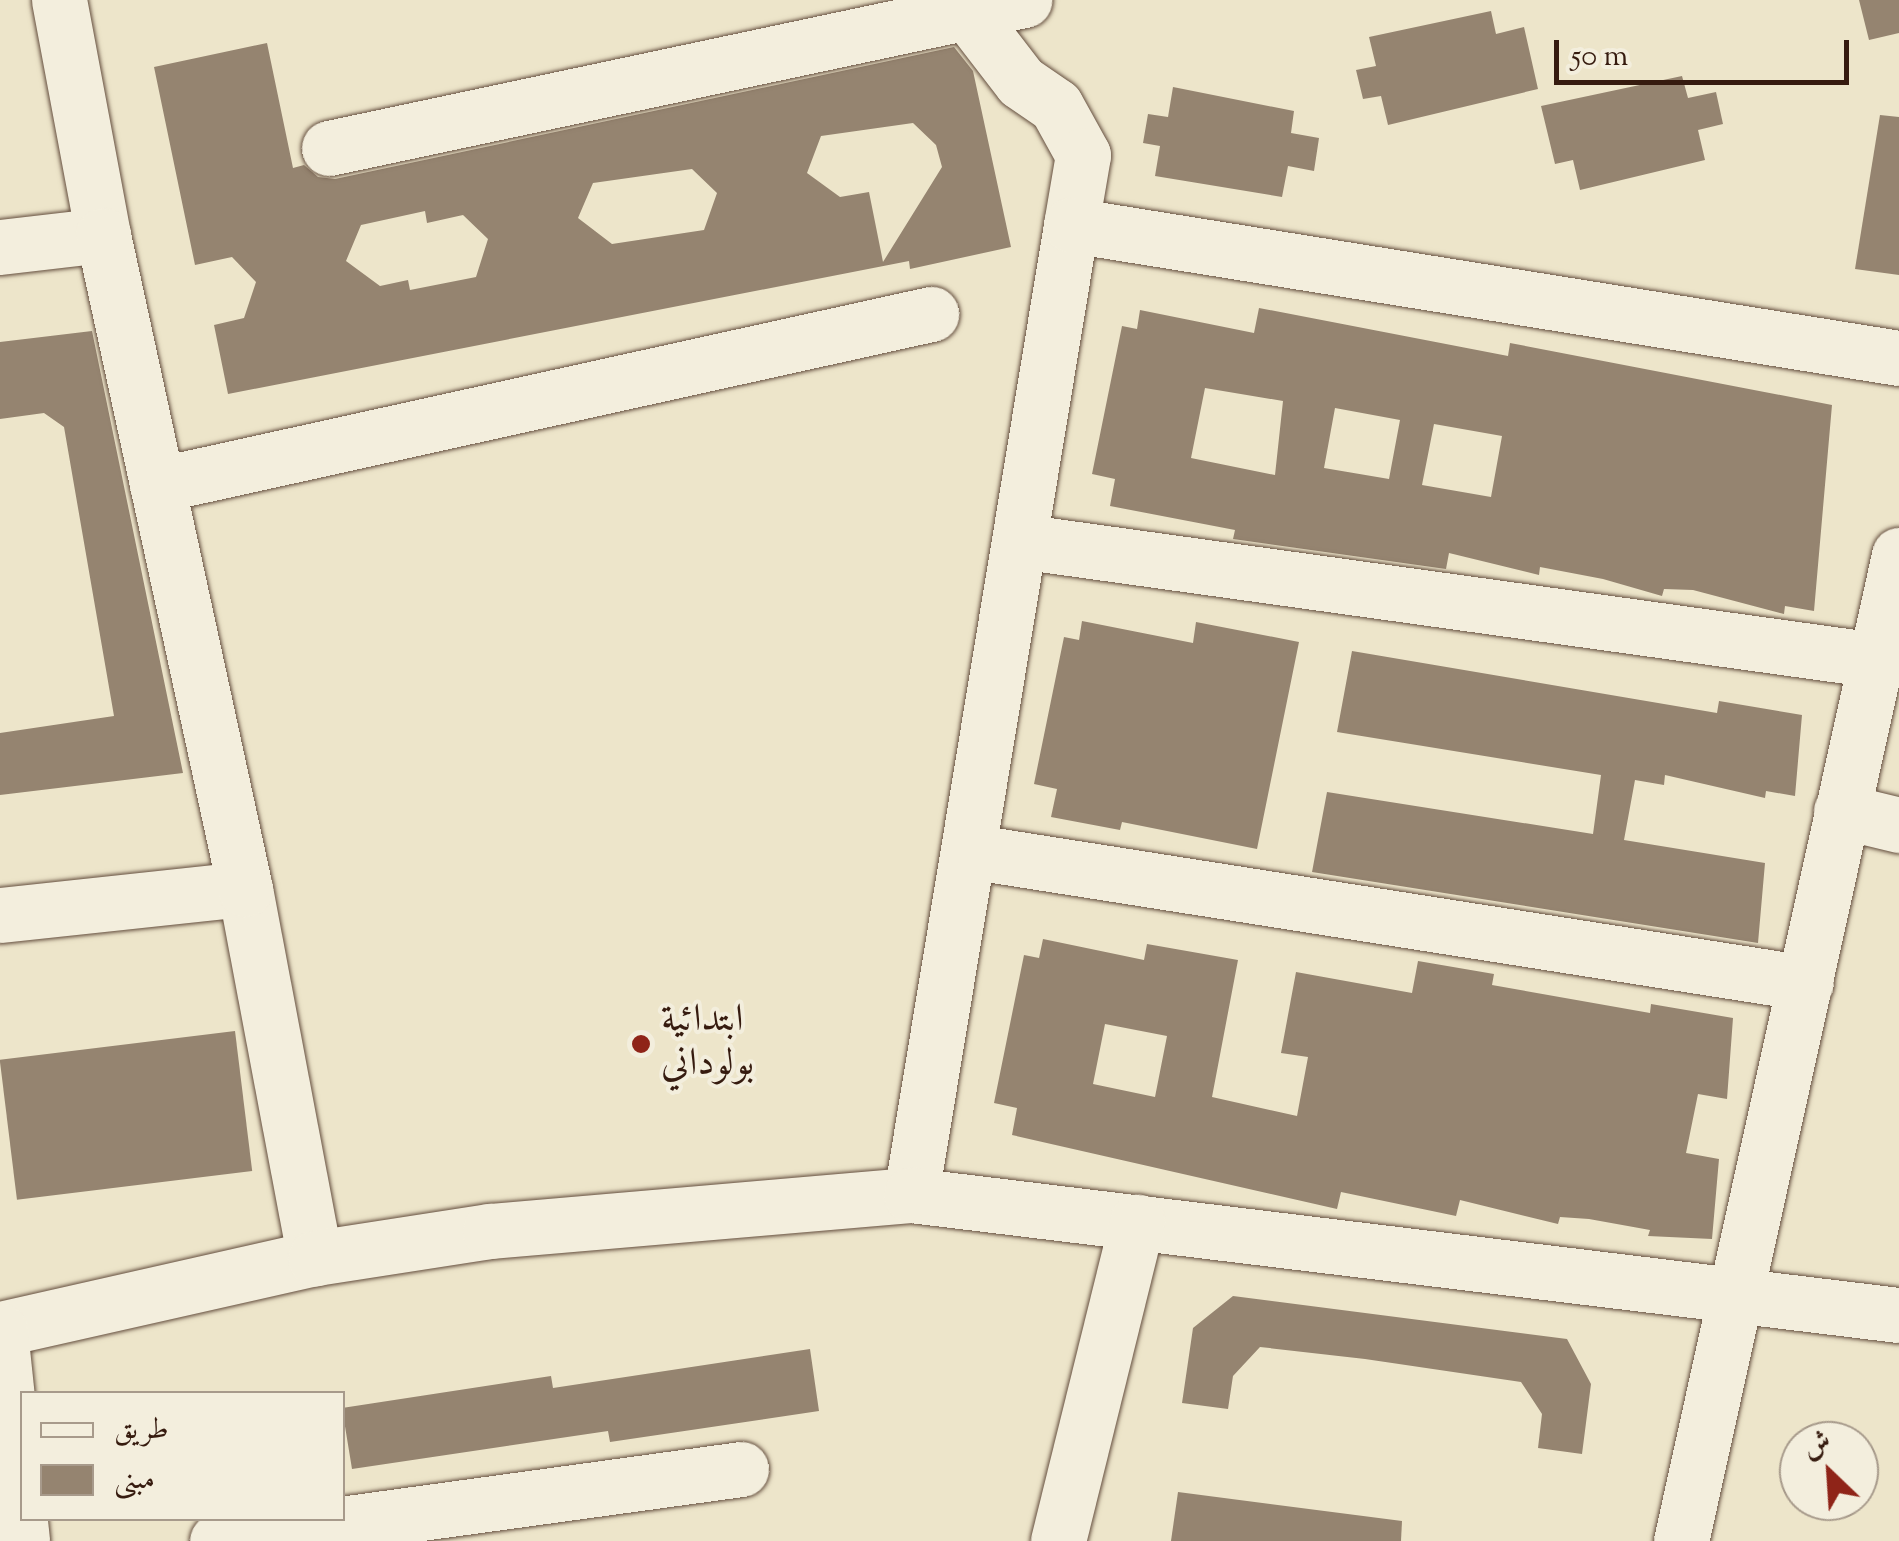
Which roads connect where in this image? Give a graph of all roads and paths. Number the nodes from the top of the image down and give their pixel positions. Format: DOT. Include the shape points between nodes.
graph roads {
  1 [pos="59,0"];
  2 [pos="1024,0"];
  3 [pos="968,12"];
  4 [pos="329,148"];
  5 [pos="1071,226"];
  6 [pos="103,235"];
  7 [pos="0,247"];
  8 [pos="932,314"];
  9 [pos="1899,358"];
  10 [pos="157,485"];
  11 [pos="1018,541"];
  12 [pos="1897,566"];
  13 [pos="1874,660"];
  14 [pos="1841,811"];
  15 [pos="1899,825"];
  16 [pos="968,851"];
  17 [pos="245,889"];
  18 [pos="0,915"];
  19 [pos="1806,983"];
  20 [pos="911,1195"];
  21 [pos="1136,1222"];
  22 [pos="315,1258"];
  23 [pos="1740,1294"];
  24 [pos="1899,1315"];
  25 [pos="0,1330"];
  26 [pos="741,1468"];
  27 [pos="336,1535"];
  28 [pos="22,1541"];
  29 [pos="217,1541"];
  30 [pos="1058,1541"];
  31 [pos="1680,1541"];
  1 -- 6 [label="street"];
  2 -- 3 [label="street"];
  3 -- 4 [label="street"];
  3 -- 5 [label="street" via="1021,82 1056,106 1083,155"];
  5 -- 9 [label="street"];
  5 -- 11 [label="street"];
  6 -- 7 [label="street"];
  6 -- 10 [label="street"];
  8 -- 10 [label="street"];
  10 -- 17 [label="street"];
  11 -- 13 [label="street"];
  11 -- 16 [label="street"];
  12 -- 13 [label="street"];
  13 -- 14 [label="street"];
  14 -- 15 [label="street"];
  14 -- 19 [label="street"];
  16 -- 19 [label="street"];
  16 -- 20 [label="street"];
  17 -- 18 [label="street"];
  17 -- 22 [label="street"];
  19 -- 23 [label="street"];
  20 -- 21 [label="street"];
  20 -- 22 [label="street" via="490,1231"];
  21 -- 23 [label="street"];
  21 -- 30 [label="street"];
  22 -- 25 [label="street"];
  23 -- 24 [label="street"];
  23 -- 31 [label="street"];
  25 -- 28 [label="street"];
  26 -- 27 [label="street"];
  27 -- 29 [label="street"];
}
